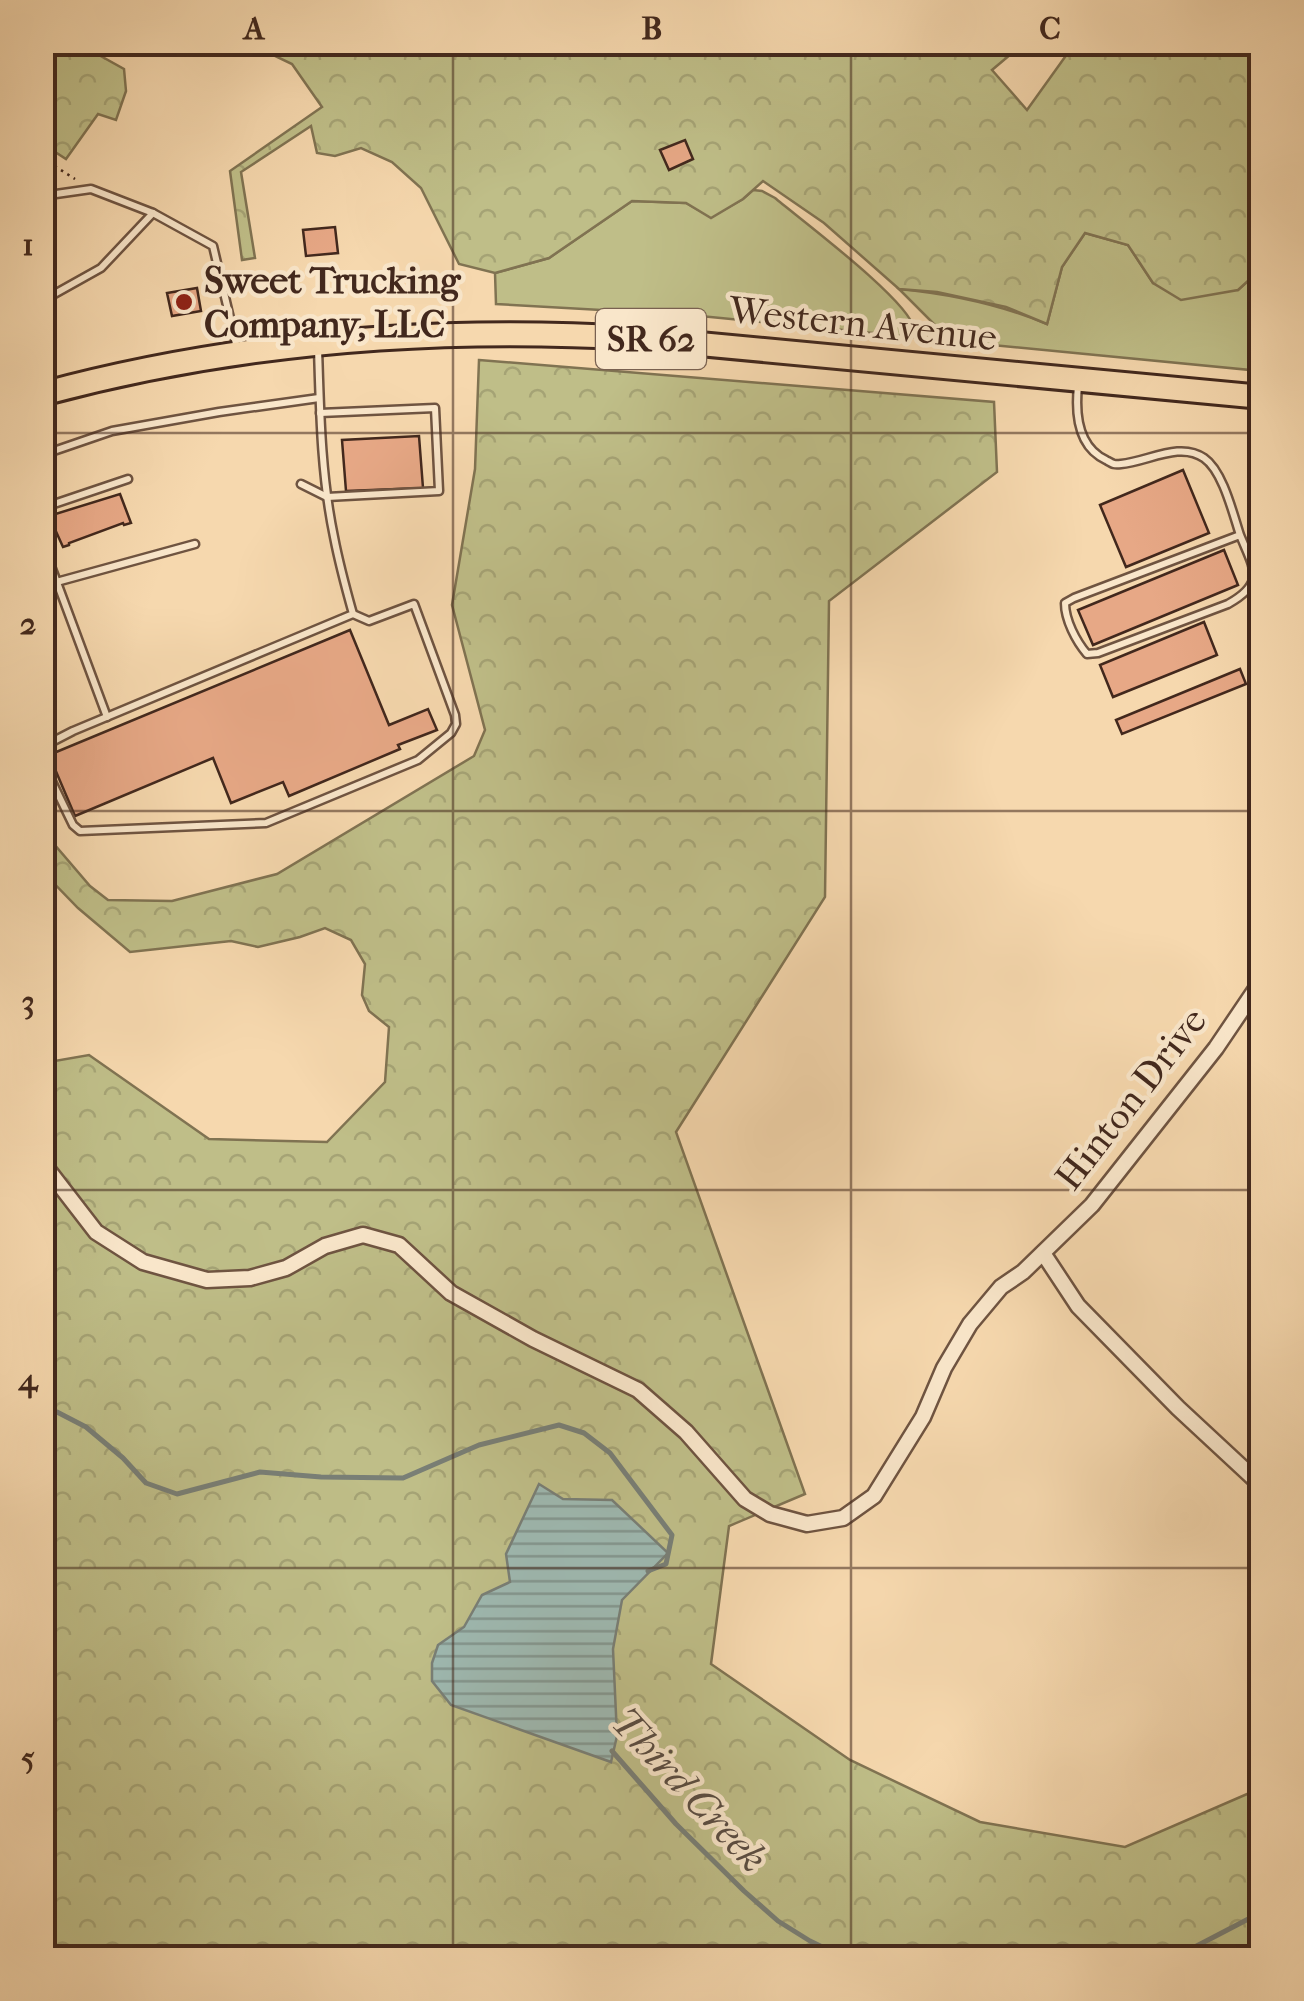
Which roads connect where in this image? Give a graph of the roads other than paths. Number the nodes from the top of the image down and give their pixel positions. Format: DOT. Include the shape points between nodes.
graph roads {
  1 [pos="42,196"];
  2 [pos="153,213"];
  3 [pos="42,301"];
  4 [pos="318,342"];
  5 [pos="238,352"];
  6 [pos="1078,380"];
  7 [pos="42,394"];
  8 [pos="1262,397"];
  9 [pos="320,398"];
  10 [pos="320,413"];
  11 [pos="42,455"];
  12 [pos="128,480"];
  13 [pos="301,484"];
  14 [pos="328,496"];
  15 [pos="42,508"];
  16 [pos="1240,535"];
  17 [pos="42,542"];
  18 [pos="195,544"];
  19 [pos="57,581"];
  20 [pos="42,586"];
  21 [pos="353,614"];
  22 [pos="107,717"];
  23 [pos="42,747"];
  24 [pos="42,761"];
  25 [pos="1261,982"];
  26 [pos="42,1162"];
  27 [pos="1043,1253"];
  28 [pos="1262,1486"];
  1 -- 2 [label="lane" via="91,189"];
  2 -- 3 [label="lane" via="101,268"];
  2 -- 5 [label="lane" via="214,246"];
  4 -- 5 [label="main road, Western Avenue / SR 62"];
  4 -- 6 [label="main road, Western Avenue / SR 62" via="559,333"];
  4 -- 9 [label="lane"];
  5 -- 7 [label="main road, Western Avenue / SR 62"];
  6 -- 8 [label="main road, Western Avenue / SR 62"];
  6 -- 16 [label="lane" via="1080,431 1095,455 1116,465 1186,450 1200,454 1227,494"];
  9 -- 10 [label="lane"];
  9 -- 11 [label="lane" via="112,431"];
  10 -- 14 [label="lane"];
  10 -- 14 [label="lane" via="435,408 439,491"];
  12 -- 15 [label="lane"];
  13 -- 14 [label="lane"];
  14 -- 21 [label="lane"];
  16 -- 16 [label="lane" via="1065,604 1082,648 1098,653 1246,594 1255,570"];
  17 -- 19 [label="lane"];
  18 -- 19 [label="lane"];
  19 -- 20 [label="lane"];
  19 -- 22 [label="lane"];
  21 -- 22 [label="lane"];
  21 -- 24 [label="lane" via="370,620 414,604 456,724 418,760 266,823 80,832"];
  22 -- 23 [label="lane"];
  25 -- 27 [label="street, Hinton Drive" via="1138,1148"];
  26 -- 27 [label="street, Hinton Drive" via="96,1232 144,1262 207,1280 286,1268 325,1246 363,1236 399,1245 451,1293 638,1390 745,1499 807,1524 843,1518 874,1496 970,1324"];
  27 -- 28 [label="street" via="1078,1306"];
}
